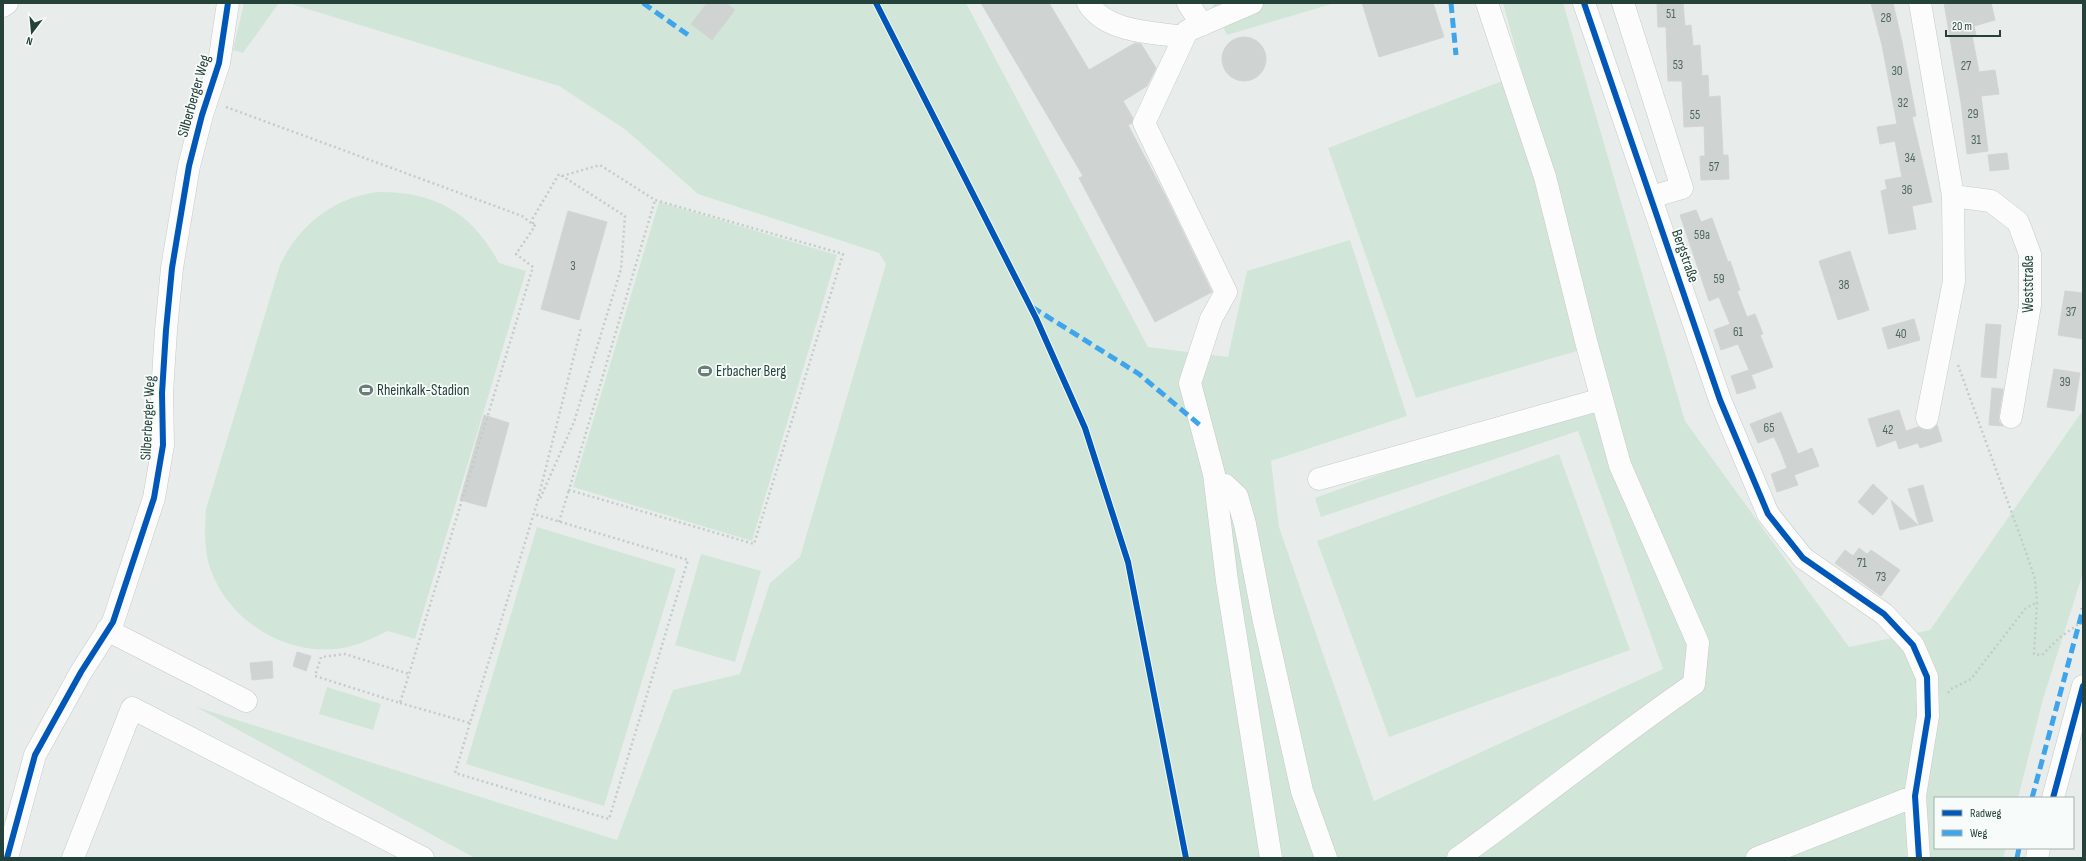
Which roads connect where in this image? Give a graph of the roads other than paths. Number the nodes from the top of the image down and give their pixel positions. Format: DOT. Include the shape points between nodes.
graph roads {
  1 [pos="7,3"];
  2 [pos="228,3"];
  3 [pos="1088,3"];
  4 [pos="1188,3"];
  5 [pos="1252,3"];
  6 [pos="1487,3"];
  7 [pos="1584,3"];
  8 [pos="1623,3"];
  9 [pos="1920,3"];
  10 [pos="3,6"];
  11 [pos="1193,31"];
  12 [pos="1953,196"];
  13 [pos="1651,197"];
  14 [pos="1602,399"];
  15 [pos="2011,417"];
  16 [pos="1927,418"];
  17 [pos="1319,479"];
  18 [pos="1216,491"];
  19 [pos="107,630"];
  20 [pos="2083,686"];
  21 [pos="246,701"];
  22 [pos="1915,796"];
  23 [pos="2053,797"];
  24 [pos="7,858"];
  25 [pos="73,858"];
  26 [pos="423,858"];
  27 [pos="1271,858"];
  28 [pos="1326,858"];
  29 [pos="1458,858"];
  30 [pos="1757,858"];
  31 [pos="1919,858"];
  1 -- 10 [label="street"];
  2 -- 19 [label="street, Silberberger Weg" via="219,63 206,100 189,166 172,268 162,393 163,445 154,498 113,622"];
  3 -- 11 [label="street" via="1099,17 1110,23"];
  4 -- 11 [label="street"];
  5 -- 11 [label="street"];
  6 -- 14 [label="street" via="1545,177"];
  7 -- 13 [label="street, Bergstraße"];
  8 -- 13 [label="street" via="1682,188"];
  9 -- 12 [label="street"];
  11 -- 18 [label="street" via="1144,123 1226,292 1211,319 1190,383 1214,474"];
  12 -- 15 [label="street, Weststraße" via="1991,201 2018,222 2030,254 2030,305"];
  12 -- 16 [label="street" via="1954,281"];
  13 -- 22 [label="street, Bergstraße" via="1720,400 1768,514 1803,558 1884,614 1913,645 1927,677 1928,716"];
  14 -- 17 [label="street"];
  14 -- 29 [label="street" via="1620,465 1698,643 1694,684"];
  18 -- 27 [label="street" via="1227,581"];
  18 -- 28 [label="street" via="1225,485 1237,496 1302,792"];
  19 -- 21 [label="street"];
  19 -- 24 [label="street, Silberberger Weg" via="35,755"];
  20 -- 23 [label="street"];
  22 -- 30 [label="street"];
  22 -- 31 [label="street, Bergstraße"];
  25 -- 26 [label="street" via="132,708"];
}
